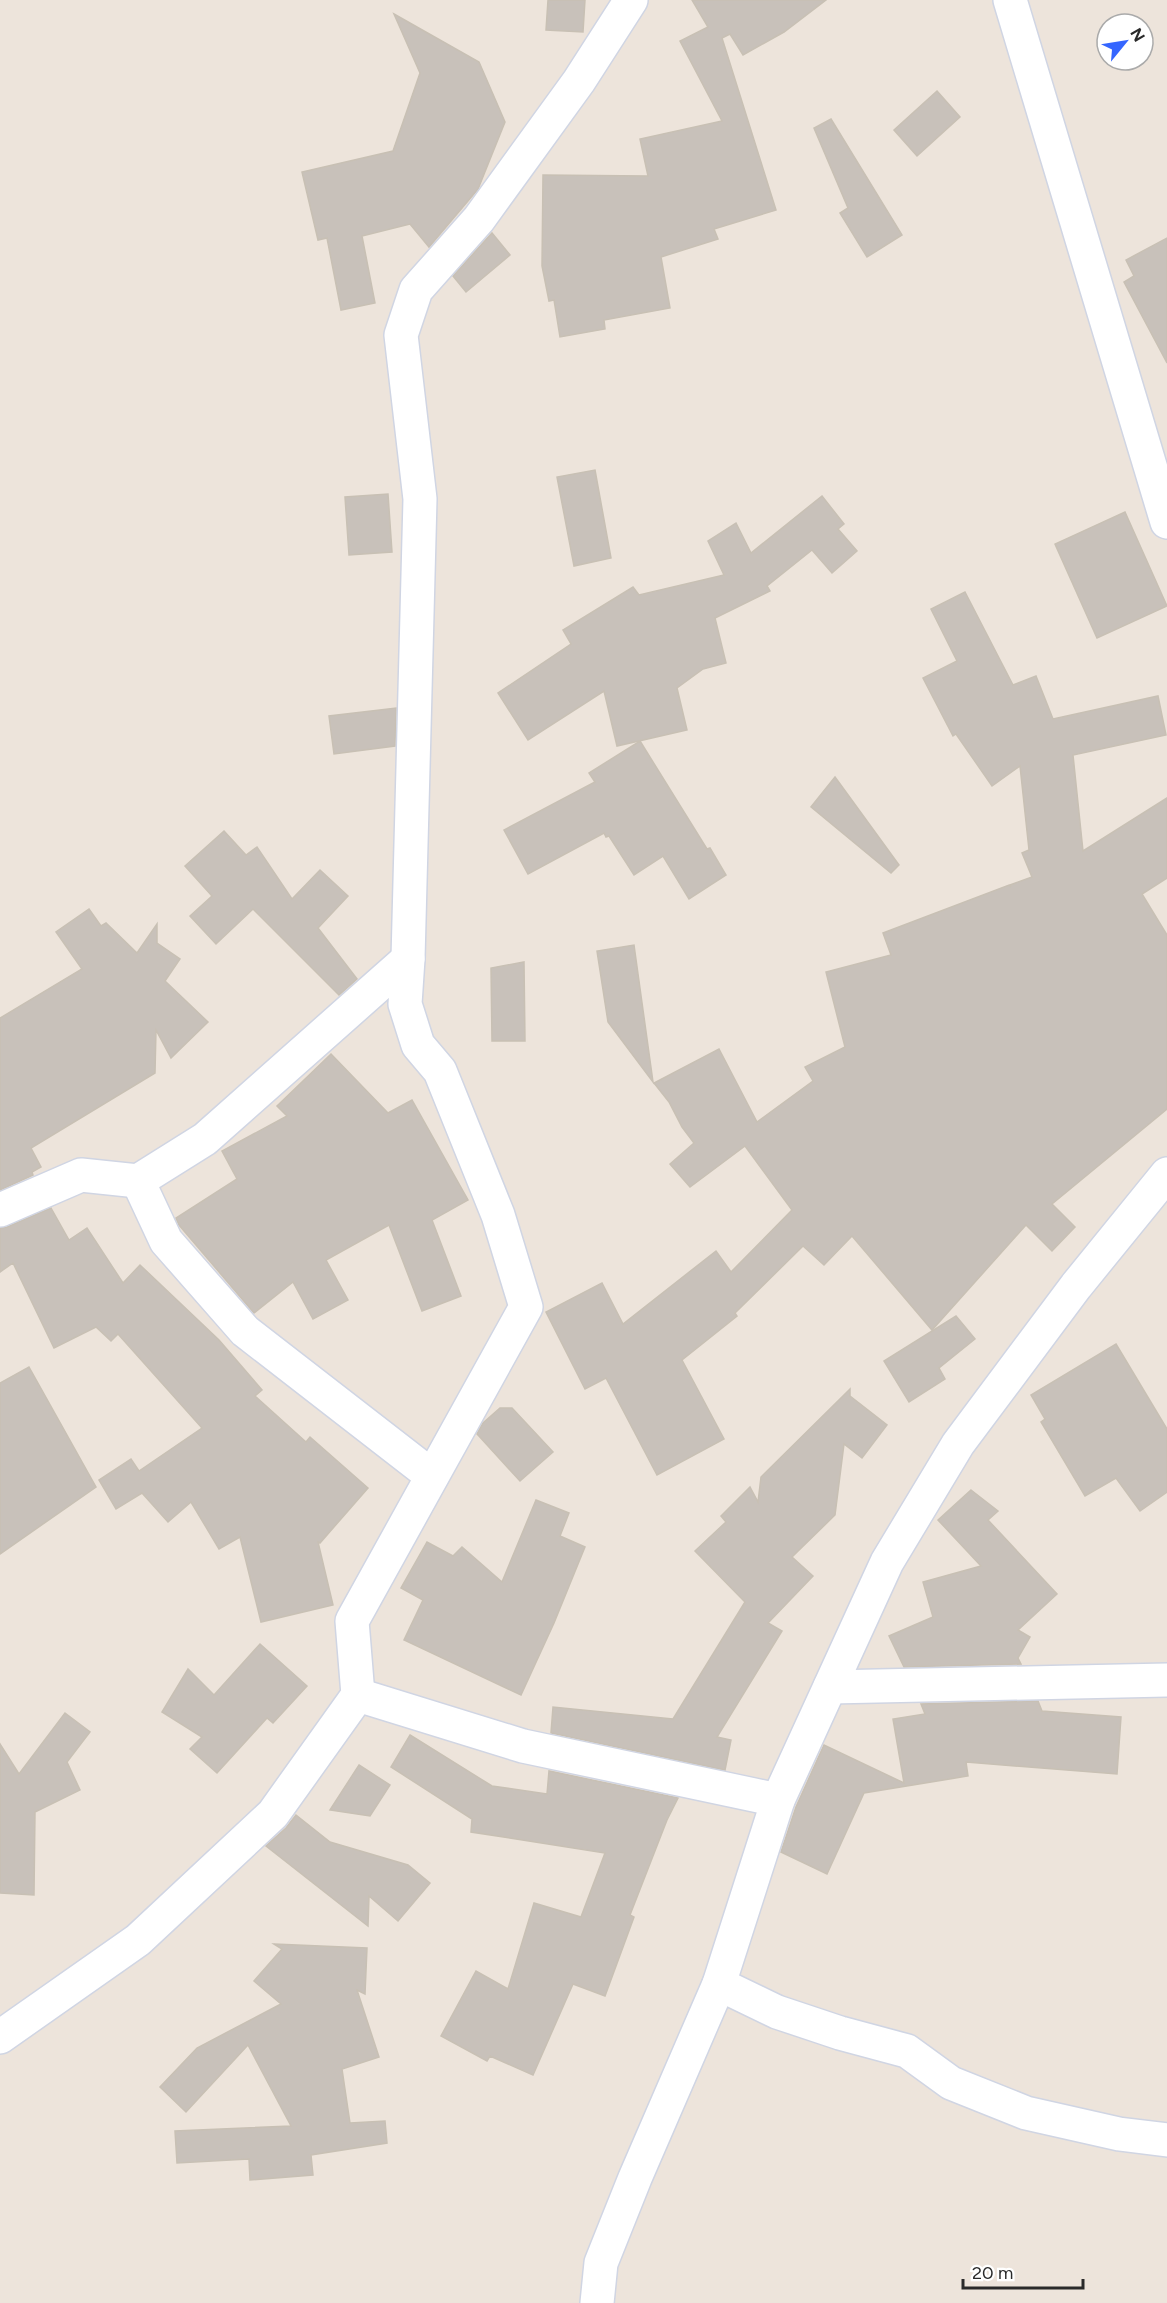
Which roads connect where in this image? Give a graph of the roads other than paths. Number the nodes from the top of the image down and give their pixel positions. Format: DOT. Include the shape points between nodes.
graph roads {
  1 [pos="631,0"];
  2 [pos="1010,0"];
  3 [pos="1167,522"];
  4 [pos="408,959"];
  5 [pos="1167,1174"];
  6 [pos="138,1181"];
  7 [pos="0,1210"];
  8 [pos="432,1476"];
  9 [pos="1167,1680"];
  10 [pos="830,1687"];
  11 [pos="358,1695"];
  12 [pos="778,1800"];
  13 [pos="719,1984"];
  14 [pos="0,2037"];
  15 [pos="1167,2140"];
  16 [pos="597,2303"];
  1 -- 4 [label="street" via="579,81 478,219 416,290 401,335 420,500"];
  2 -- 3 [label="street"];
  4 -- 6 [label="street" via="205,1139"];
  4 -- 8 [label="street" via="405,1004 418,1045 440,1071 498,1215 526,1307"];
  5 -- 10 [label="street" via="1076,1286 958,1444 887,1562"];
  6 -- 7 [label="street" via="81,1175"];
  6 -- 8 [label="street" via="166,1241 245,1331"];
  8 -- 11 [label="street" via="352,1621"];
  9 -- 10 [label="street"];
  10 -- 12 [label="street"];
  11 -- 12 [label="street" via="523,1746"];
  11 -- 14 [label="street" via="273,1814 138,1940"];
  12 -- 13 [label="street"];
  13 -- 15 [label="street" via="777,2012 907,2052 951,2083 1026,2113 1119,2134"];
  13 -- 16 [label="street" via="601,2264"];
}
